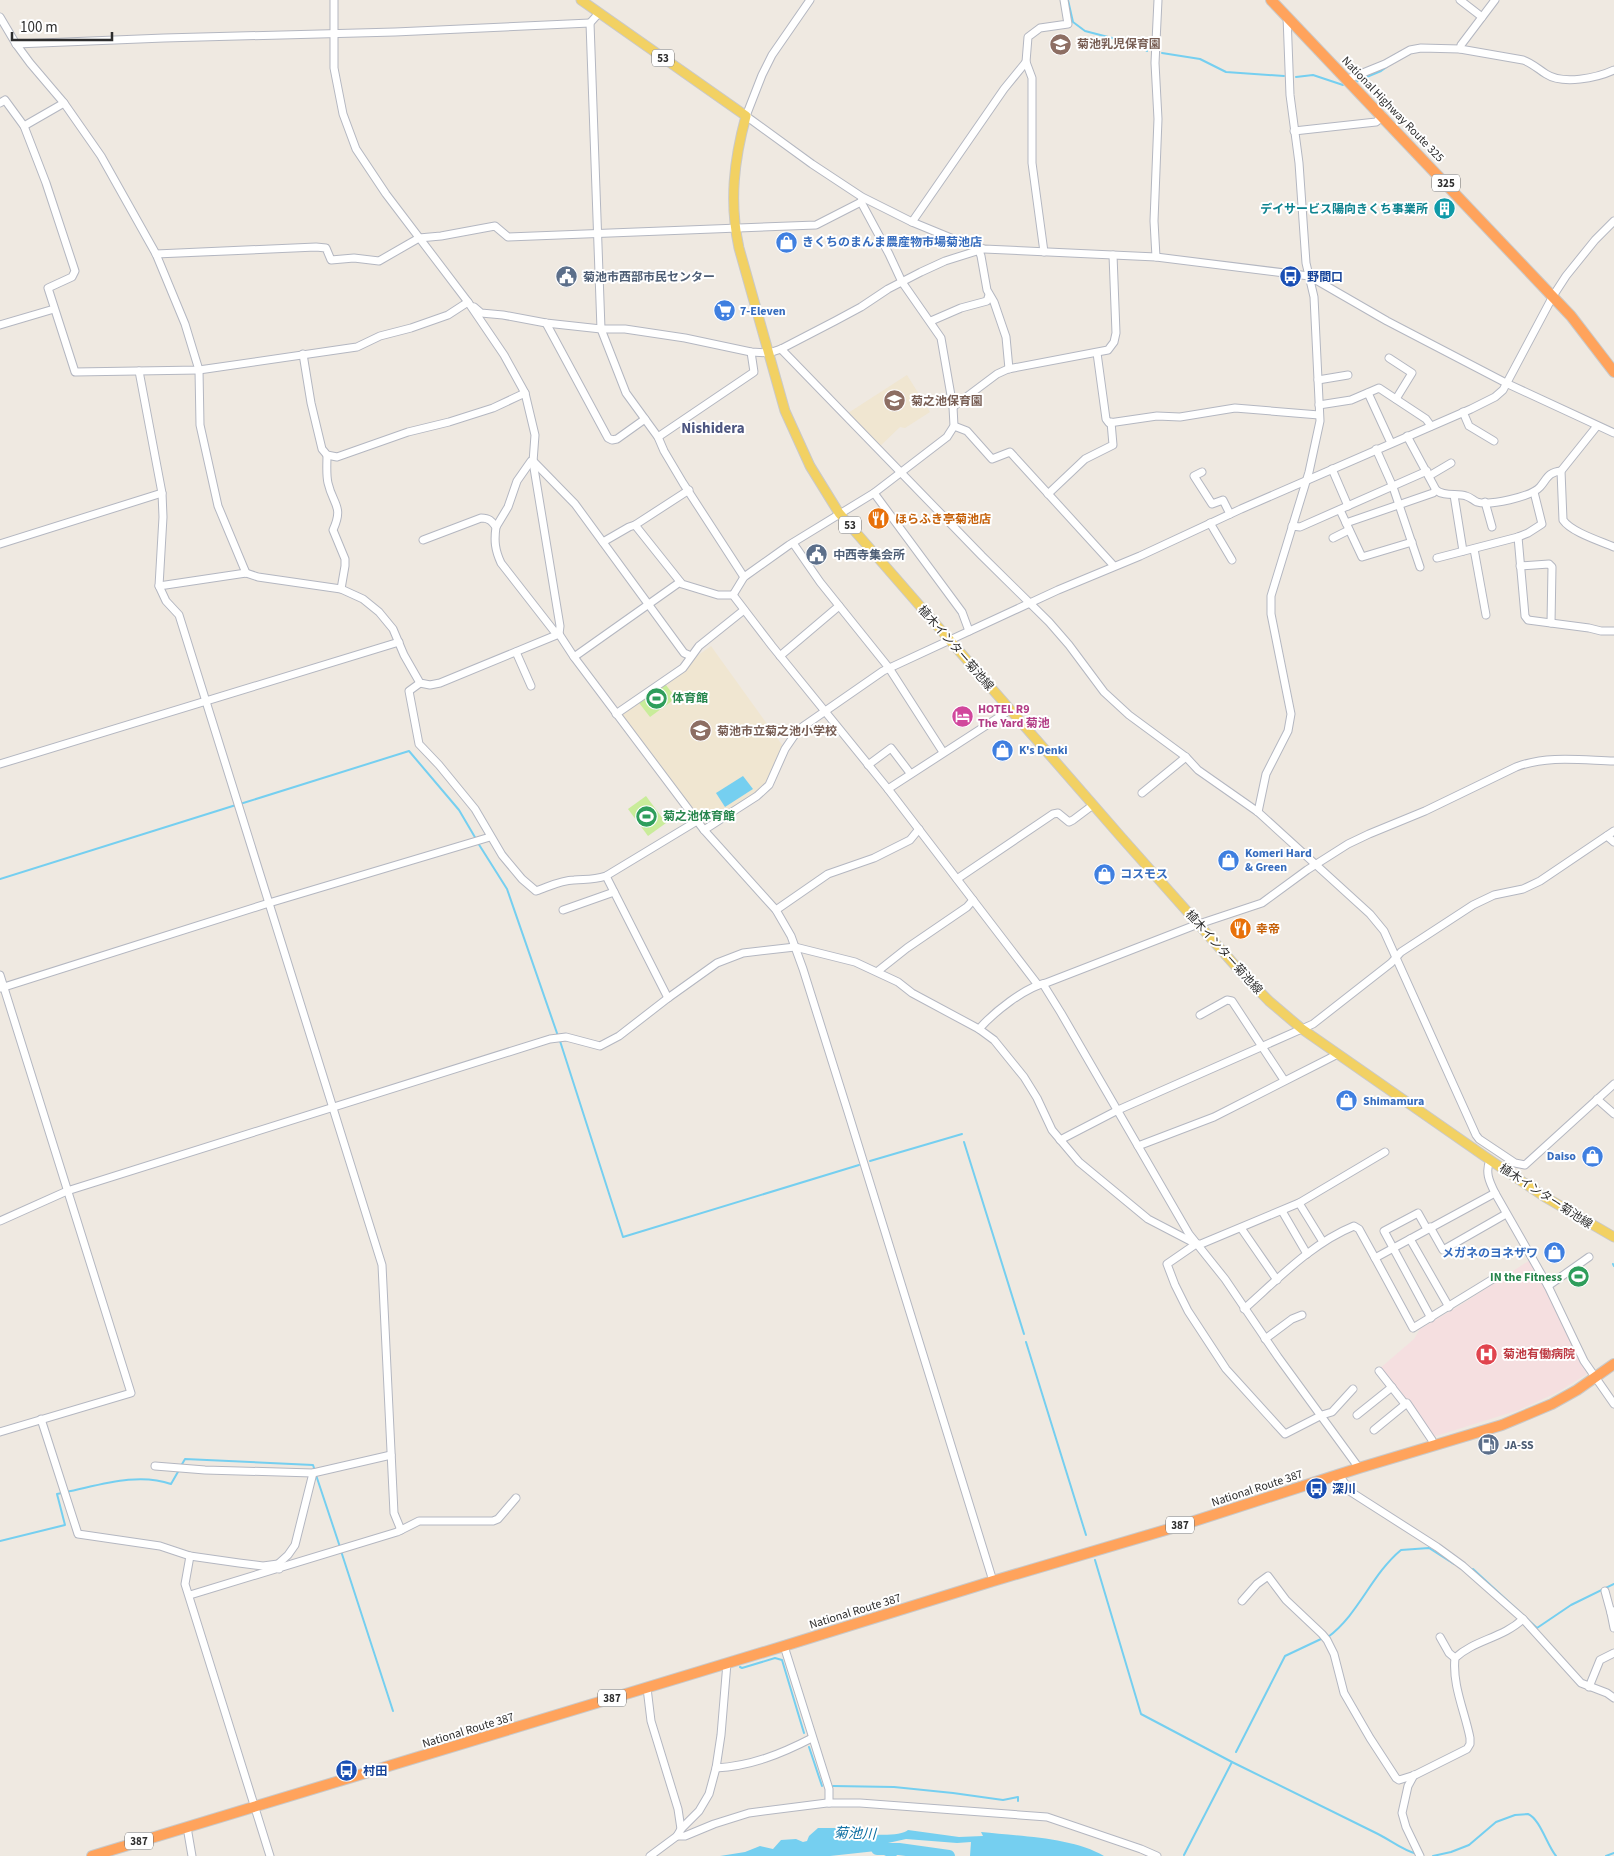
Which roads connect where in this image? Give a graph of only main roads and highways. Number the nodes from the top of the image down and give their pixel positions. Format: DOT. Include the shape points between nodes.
graph roads {
  1 [pos="580,0"];
  2 [pos="1271,0"];
  3 [pos="1614,372"];
  4 [pos="1614,1238"];
  5 [pos="1614,1364"];
  6 [pos="92,1856"];
  1 -- 4 [label="main road, 植木インター菊池線 / 53" via="746,116 736,157 735,228 779,394 801,449 839,513 1254,986 1302,1029 1545,1197"];
  2 -- 3 [label="highway, National Highway Route 325 / 325" via="1553,296"];
  5 -- 6 [label="highway, National Route 387 / 387" via="1552,1404 1526,1416 1179,1526"];
}
